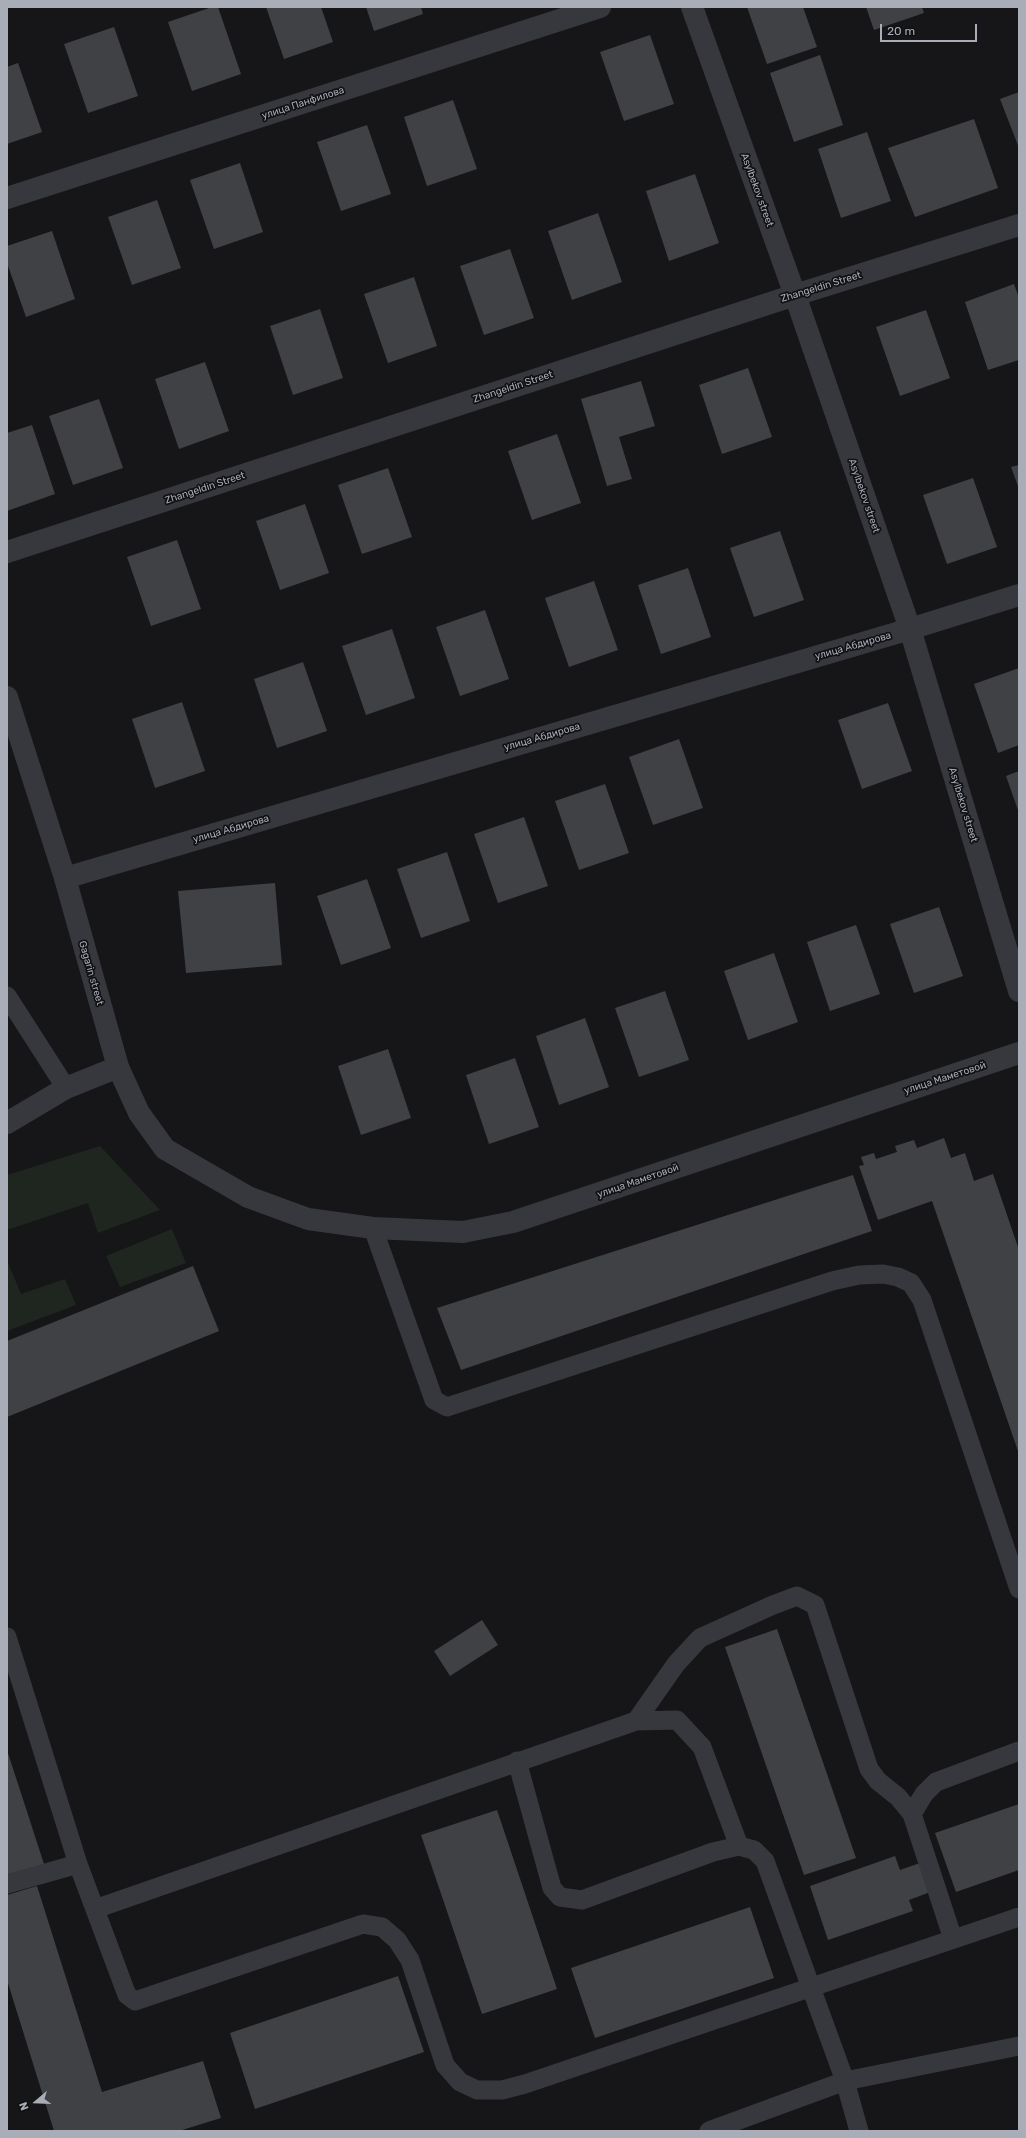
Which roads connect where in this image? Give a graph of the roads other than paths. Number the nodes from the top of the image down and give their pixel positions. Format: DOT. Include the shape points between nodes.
graph roads {
  1 [pos="600,7"];
  2 [pos="692,7"];
  3 [pos="7,198"];
  4 [pos="1019,225"];
  5 [pos="795,295"];
  6 [pos="7,552"];
  7 [pos="1019,595"];
  8 [pos="910,629"];
  9 [pos="7,697"];
  10 [pos="65,878"];
  11 [pos="1019,991"];
  12 [pos="7,996"];
  13 [pos="1019,1053"];
  14 [pos="118,1067"];
  15 [pos="66,1088"];
  16 [pos="7,1123"];
  17 [pos="248,1197"];
  18 [pos="373,1228"];
  19 [pos="1019,1589"];
  20 [pos="7,1637"];
  21 [pos="636,1721"];
  22 [pos="1019,1751"];
  23 [pos="517,1762"];
  24 [pos="912,1814"];
  25 [pos="739,1846"];
  26 [pos="78,1864"];
  27 [pos="7,1884"];
  28 [pos="95,1909"];
  29 [pos="1019,1917"];
  30 [pos="953,1939"];
  31 [pos="812,1987"];
  32 [pos="1019,2046"];
  33 [pos="845,2081"];
  34 [pos="709,2131"];
  35 [pos="859,2131"];
  1 -- 3 [label="street, улица Панфилова"];
  2 -- 5 [label="street, Asylbekov street"];
  4 -- 5 [label="street, Zhangeldin Street"];
  5 -- 6 [label="street, Zhangeldin Street"];
  5 -- 8 [label="street, Asylbekov street"];
  7 -- 8 [label="street, улица Абдирова"];
  8 -- 10 [label="street, улица Абдирова"];
  8 -- 11 [label="street, Asylbekov street"];
  9 -- 10 [label="street, Gagarin street"];
  10 -- 14 [label="street, Gagarin street"];
  12 -- 15 [label="lane"];
  13 -- 18 [label="street, улица Маметовой" via="513,1222 463,1232"];
  14 -- 15 [label="street"];
  14 -- 17 [label="street, Gagarin street" via="140,1113 165,1149"];
  15 -- 16 [label="street"];
  17 -- 18 [label="street, улица Маметовой" via="308,1219"];
  18 -- 19 [label="lane" via="434,1400 447,1407 832,1281 859,1275 883,1274 911,1283 922,1300"];
  20 -- 26 [label="lane"];
  21 -- 23 [label="lane"];
  21 -- 24 [label="lane" via="676,1664 700,1638 798,1596 815,1605 869,1769"];
  21 -- 25 [label="lane" via="677,1720 702,1747"];
  22 -- 24 [label="lane" via="936,1782 924,1794"];
  23 -- 25 [label="lane" via="552,1888 560,1897 582,1900 713,1852"];
  23 -- 28 [label="lane"];
  24 -- 30 [label="lane"];
  25 -- 31 [label="lane" via="754,1850 765,1861"];
  26 -- 27 [label="lane"];
  26 -- 28 [label="lane"];
  28 -- 31 [label="lane" via="127,1995 135,2001 363,1924 382,1927 397,1940 410,1960 446,2065 460,2082 477,2090 502,2090 525,2084"];
  29 -- 30 [label="lane"];
  30 -- 31 [label="lane"];
  31 -- 33 [label="lane"];
  32 -- 33 [label="lane"];
  33 -- 34 [label="lane"];
  33 -- 35 [label="lane"];
}
